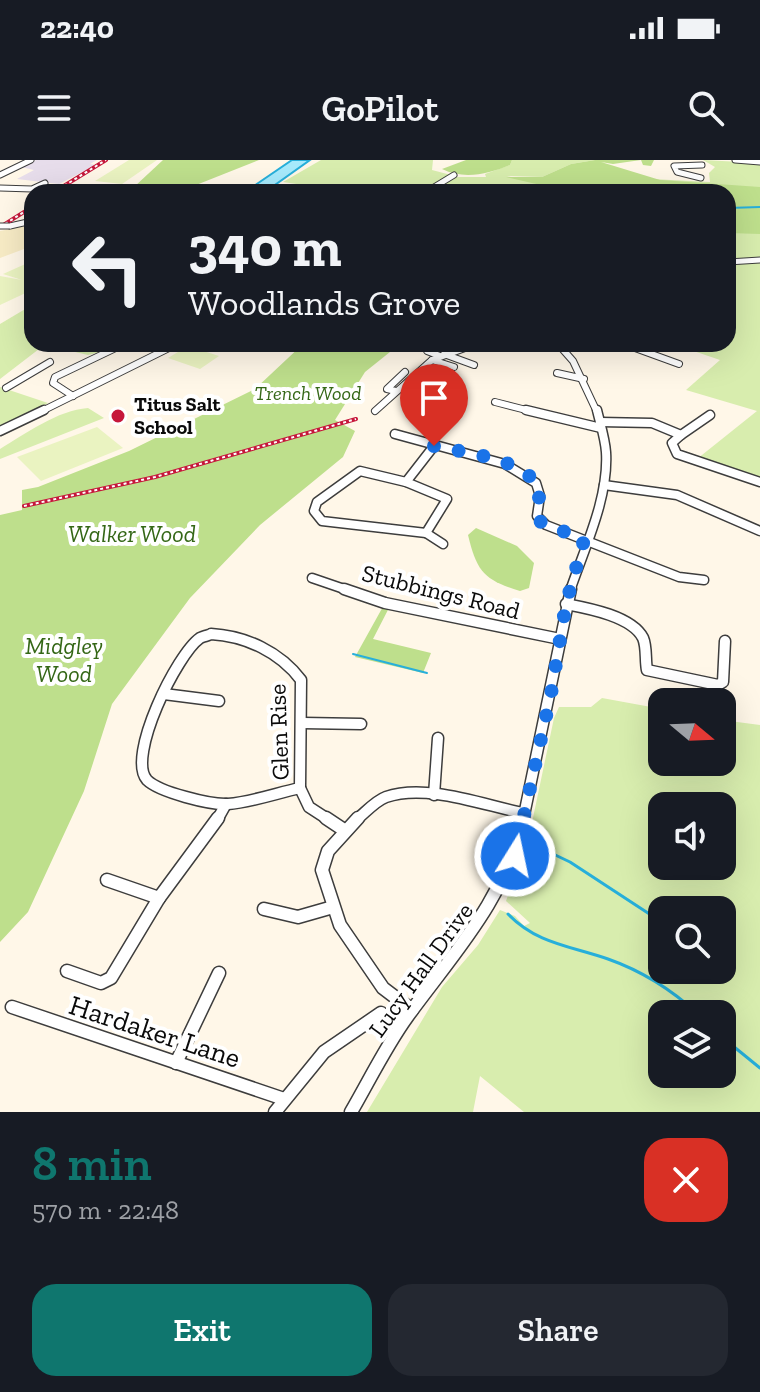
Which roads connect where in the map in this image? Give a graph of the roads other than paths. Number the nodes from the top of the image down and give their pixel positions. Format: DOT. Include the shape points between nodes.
graph roads {
  1 [pos="31,160"];
  2 [pos="735,160"];
  3 [pos="760,162"];
  4 [pos="676,164"];
  5 [pos="699,164"];
  6 [pos="681,173"];
  7 [pos="0,175"];
  8 [pos="454,175"];
  9 [pos="32,181"];
  10 [pos="26,184"];
  11 [pos="439,184"];
  12 [pos="24,185"];
  13 [pos="19,187"];
  14 [pos="0,188"];
  15 [pos="24,189"];
  16 [pos="24,223"];
  17 [pos="0,226"];
  18 [pos="760,260"];
  19 [pos="736,262"];
  20 [pos="106,352"];
  21 [pos="161,352"];
  22 [pos="431,352"];
  23 [pos="451,352"];
  24 [pos="564,352"];
  25 [pos="646,352"];
  26 [pos="442,355"];
  27 [pos="432,360"];
  28 [pos="679,364"];
  29 [pos="474,365"];
  30 [pos="454,367"];
  31 [pos="405,372"];
  32 [pos="60,373"];
  33 [pos="557,373"];
  34 [pos="584,379"];
  35 [pos="6,388"];
  36 [pos="396,391"];
  37 [pos="73,396"];
  38 [pos="495,402"];
  39 [pos="375,411"];
  40 [pos="710,415"];
  41 [pos="601,425"];
  42 [pos="0,431"];
  43 [pos="395,434"];
  44 [pos="681,435"];
  45 [pos="434,446"];
  46 [pos="406,482"];
  47 [pos="760,482"];
  48 [pos="604,485"];
  49 [pos="760,531"];
  50 [pos="426,533"];
  51 [pos="584,540"];
  52 [pos="443,544"];
  53 [pos="312,578"];
  54 [pos="704,580"];
  55 [pos="566,604"];
  56 [pos="560,639"];
  57 [pos="725,641"];
  58 [pos="164,694"];
  59 [pos="219,701"];
  60 [pos="303,723"];
  61 [pos="361,724"];
  62 [pos="438,738"];
  63 [pos="300,788"];
  64 [pos="434,795"];
  65 [pos="226,804"];
  66 [pos="523,813"];
  67 [pos="344,830"];
  68 [pos="107,880"];
  69 [pos="159,898"];
  70 [pos="333,907"];
  71 [pos="264,909"];
  72 [pos="67,971"];
  73 [pos="219,973"];
  74 [pos="12,1007"];
  75 [pos="412,1010"];
  76 [pos="381,1013"];
  77 [pos="176,1063"];
  78 [pos="284,1099"];
  79 [pos="275,1112"];
  80 [pos="351,1112"];
  1 -- 7 [label="street"];
  2 -- 3 [label="street"];
  4 -- 5 [label="street"];
  4 -- 5 [label="street"];
  4 -- 6 [label="street"];
  8 -- 11 [label="street"];
  9 -- 10 [label="street"];
  12 -- 13 [label="street"];
  13 -- 14 [label="street"];
  13 -- 15 [label="street"];
  16 -- 17 [label="street, bridge"];
  18 -- 19 [label="street"];
  20 -- 32 [label="street"];
  21 -- 37 [label="street"];
  22 -- 26 [label="street"];
  23 -- 26 [label="street"];
  24 -- 34 [label="street, Lucy Hall Drive"];
  25 -- 28 [label="street"];
  26 -- 27 [label="street"];
  26 -- 29 [label="street"];
  27 -- 30 [label="street"];
  27 -- 36 [label="street"];
  31 -- 36 [label="street" via="387,389"];
  32 -- 35 [label="street" via="46,364"];
  32 -- 37 [label="street" via="53,383"];
  33 -- 34 [label="street"];
  34 -- 41 [label="street, Lucy Hall Drive"];
  36 -- 39 [label="street"];
  37 -- 42 [label="street"];
  38 -- 41 [label="street"];
  40 -- 44 [label="street"];
  41 -- 44 [label="street" via="652,423"];
  41 -- 48 [label="street, Lucy Hall Drive"];
  43 -- 45 [label="street"];
  44 -- 47 [label="street" via="672,443 677,454"];
  45 -- 46 [label="street"];
  45 -- 51 [label="street" via="526,474 539,488 539,521"];
  46 -- 50 [label="street" via="447,499"];
  46 -- 50 [label="street" via="360,471 317,502 314,511 335,525"];
  48 -- 49 [label="street" via="677,495"];
  48 -- 51 [label="street, Lucy Hall Drive"];
  50 -- 52 [label="street"];
  51 -- 54 [label="street" via="679,577"];
  51 -- 55 [label="street, Lucy Hall Drive"];
  53 -- 56 [label="street, Stubbings Road" via="385,603"];
  55 -- 56 [label="street, Lucy Hall Drive"];
  55 -- 57 [label="street" via="635,629 644,641 647,670 662,676 718,685 723,682"];
  56 -- 66 [label="street, Lucy Hall Drive"];
  58 -- 59 [label="street"];
  58 -- 60 [label="street, Glen Rise" via="200,637 218,634 278,654 294,667 301,680"];
  58 -- 65 [label="street" via="139,749 146,779 174,795"];
  60 -- 61 [label="street"];
  60 -- 63 [label="street, Glen Rise"];
  62 -- 64 [label="street"];
  63 -- 65 [label="street"];
  63 -- 67 [label="street, Glen Rise" via="309,807"];
  64 -- 66 [label="street"];
  64 -- 67 [label="street" via="383,798"];
  65 -- 69 [label="street" via="206,839"];
  66 -- 75 [label="street, Lucy Hall Drive" via="515,856 495,900"];
  67 -- 70 [label="street" via="322,870"];
  68 -- 69 [label="street"];
  69 -- 72 [label="street" via="111,978 101,983"];
  70 -- 71 [label="street" via="284,919"];
  70 -- 75 [label="street" via="383,988"];
  73 -- 77 [label="street"];
  74 -- 77 [label="street, Hardaker Lane"];
  75 -- 80 [label="street, Lucy Hall Drive"];
  76 -- 78 [label="street" via="324,1052"];
  77 -- 78 [label="street, Hardaker Lane"];
  78 -- 79 [label="street"];
}
